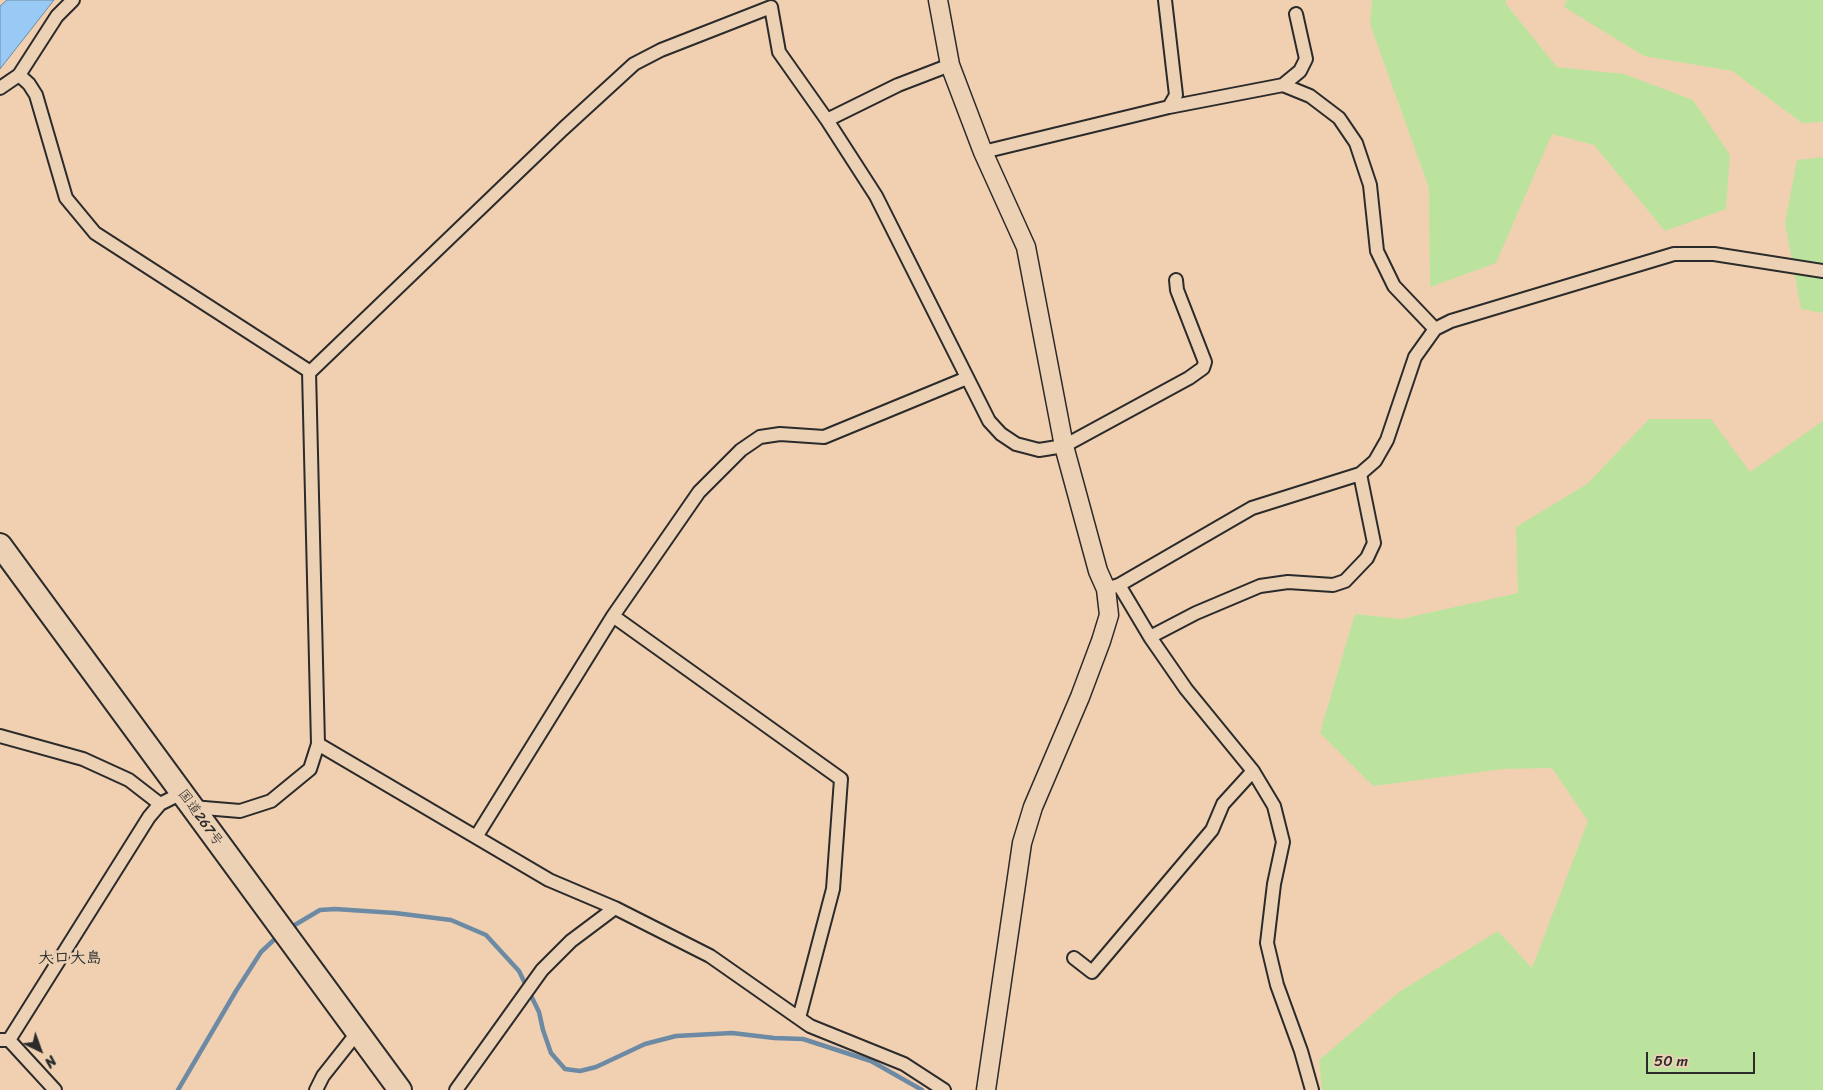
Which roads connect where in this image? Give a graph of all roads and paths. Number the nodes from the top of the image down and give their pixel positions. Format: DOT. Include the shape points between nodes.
graph roads {
  1 [pos="73,0"];
  2 [pos="938,0"];
  3 [pos="1165,0"];
  4 [pos="772,4"];
  5 [pos="1296,14"];
  6 [pos="950,64"];
  7 [pos="18,75"];
  8 [pos="1283,85"];
  9 [pos="0,88"];
  10 [pos="1169,107"];
  11 [pos="827,120"];
  12 [pos="983,152"];
  13 [pos="1823,271"];
  14 [pos="1176,280"];
  15 [pos="1435,329"];
  16 [pos="309,373"];
  17 [pos="967,378"];
  18 [pos="1064,446"];
  19 [pos="1360,474"];
  20 [pos="0,545"];
  21 [pos="1113,587"];
  22 [pos="614,616"];
  23 [pos="1150,637"];
  24 [pos="0,736"];
  25 [pos="318,744"];
  26 [pos="1253,771"];
  27 [pos="187,800"];
  28 [pos="160,804"];
  29 [pos="476,837"];
  30 [pos="615,908"];
  31 [pos="1074,958"];
  32 [pos="799,1018"];
  33 [pos="357,1033"];
  34 [pos="5,1040"];
  35 [pos="54,1090"];
  36 [pos="316,1090"];
  37 [pos="400,1090"];
  38 [pos="456,1090"];
  39 [pos="944,1090"];
  40 [pos="986,1090"];
  41 [pos="1312,1090"];
  1 -- 7 [label="street" via="57,16"];
  2 -- 6 [label="street"];
  3 -- 10 [label="street" via="1176,94"];
  4 -- 11 [label="street" via="779,52"];
  4 -- 16 [label="street" via="634,64"];
  5 -- 8 [label="street" via="1306,59 1300,71"];
  6 -- 11 [label="street"];
  6 -- 12 [label="street"];
  7 -- 9 [label="street"];
  7 -- 16 [label="street" via="36,95 66,198 95,233"];
  8 -- 10 [label="street"];
  8 -- 15 [label="street" via="1310,96 1338,118 1356,143 1370,185 1377,252 1394,286"];
  10 -- 12 [label="street"];
  11 -- 17 [label="street" via="876,196"];
  12 -- 18 [label="street" via="1026,247"];
  13 -- 15 [label="street" via="1714,254 1674,254 1451,321"];
  14 -- 18 [label="street" via="1205,362 1203,368"];
  15 -- 19 [label="street" via="1415,357 1387,440 1375,461"];
  16 -- 25 [label="street"];
  17 -- 18 [label="street" via="989,421 1001,434 1016,444 1039,450"];
  17 -- 22 [label="street" via="824,437 780,434 760,437 741,450 699,492"];
  18 -- 21 [label="street" via="1098,571"];
  19 -- 21 [label="street" via="1252,508"];
  19 -- 23 [label="street" via="1374,543 1367,558 1345,581 1333,586 1288,582 1260,586"];
  20 -- 27 [label="highway, 国道267号"];
  21 -- 23 [label="street"];
  21 -- 40 [label="street" via="1101,641 1033,807 1022,843"];
  22 -- 29 [label="street"];
  22 -- 32 [label="street" via="841,779 833,889"];
  23 -- 26 [label="street" via="1186,688"];
  24 -- 28 [label="street" via="83,759 129,780"];
  25 -- 27 [label="street" via="310,769 271,801 240,811"];
  25 -- 29 [label="street"];
  26 -- 31 [label="street" via="1223,804 1212,830 1092,972"];
  26 -- 41 [label="street" via="1274,806 1283,842 1267,943 1277,985"];
  27 -- 28 [label="street"];
  27 -- 33 [label="highway, 国道267号"];
  28 -- 34 [label="street"];
  29 -- 30 [label="street" via="549,880"];
  30 -- 32 [label="street" via="710,956"];
  30 -- 38 [label="street" via="571,941 542,970"];
  32 -- 39 [label="street" via="810,1026 904,1064"];
  33 -- 36 [label="street"];
  33 -- 37 [label="highway, 国道267号"];
  34 -- 35 [label="street"];
}
